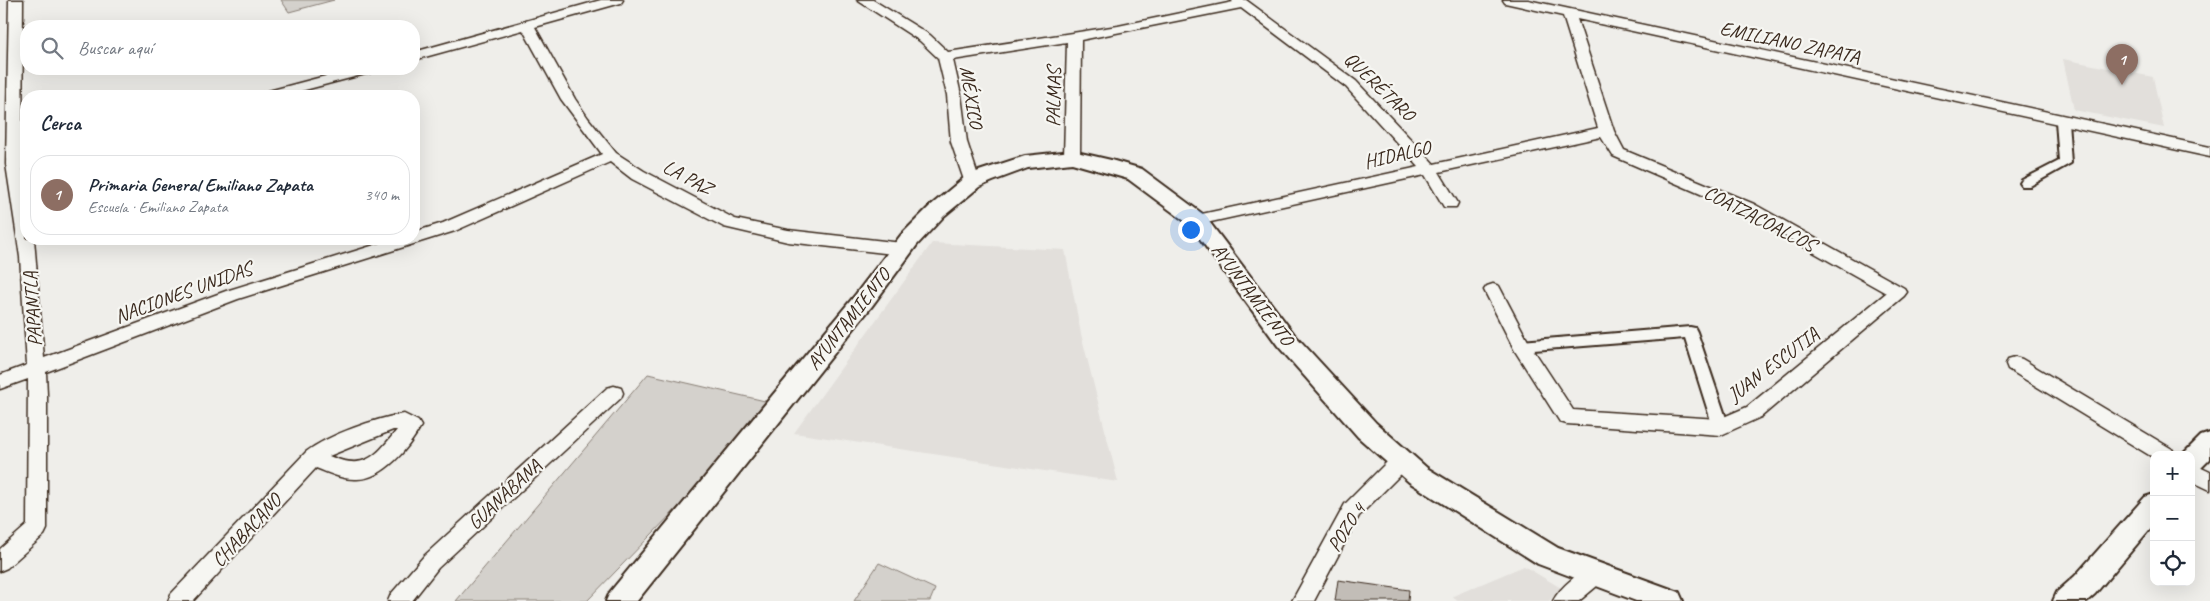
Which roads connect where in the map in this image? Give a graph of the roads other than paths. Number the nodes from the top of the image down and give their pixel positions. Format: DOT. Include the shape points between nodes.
graph roads {
  1 [pos="16,0"];
  2 [pos="616,0"];
  3 [pos="864,0"];
  4 [pos="1510,0"];
  5 [pos="1241,2"];
  6 [pos="1569,14"];
  7 [pos="528,26"];
  8 [pos="1074,38"];
  9 [pos="420,54"];
  10 [pos="945,57"];
  11 [pos="345,75"];
  12 [pos="289,90"];
  13 [pos="2062,121"];
  14 [pos="1606,131"];
  15 [pos="2210,152"];
  16 [pos="611,156"];
  17 [pos="1072,157"];
  18 [pos="13,165"];
  19 [pos="1429,168"];
  20 [pos="972,182"];
  21 [pos="2026,183"];
  22 [pos="1450,203"];
  23 [pos="20,208"];
  24 [pos="1196,220"];
  25 [pos="420,236"];
  26 [pos="26,245"];
  27 [pos="391,245"];
  28 [pos="902,249"];
  29 [pos="1492,290"];
  30 [pos="1898,292"];
  31 [pos="1521,346"];
  32 [pos="2015,364"];
  33 [pos="36,370"];
  34 [pos="0,382"];
  35 [pos="614,393"];
  36 [pos="1721,427"];
  37 [pos="2210,443"];
  38 [pos="2158,451"];
  39 [pos="313,458"];
  40 [pos="2195,458"];
  41 [pos="1401,461"];
  42 [pos="2195,473"];
  43 [pos="2210,482"];
  44 [pos="2150,510"];
  45 [pos="0,562"];
  46 [pos="1595,574"];
  47 [pos="2079,596"];
  48 [pos="178,601"];
  49 [pos="400,601"];
  50 [pos="620,601"];
  51 [pos="1303,601"];
  52 [pos="1564,601"];
  53 [pos="1669,601"];
  1 -- 18 [label="street, PAPANTLA"];
  2 -- 7 [label="street"];
  3 -- 10 [label="street, MÉXICO" via="925,38"];
  4 -- 6 [label="street, EMILIANO ZAPATA"];
  5 -- 8 [label="street"];
  5 -- 19 [label="street, QUERÉTARO" via="1351,84"];
  6 -- 13 [label="street, EMILIANO ZAPATA"];
  6 -- 14 [label="street"];
  7 -- 9 [label="street"];
  7 -- 16 [label="street, LA PAZ" via="568,99"];
  8 -- 10 [label="street"];
  8 -- 17 [label="street, PALMAS"];
  10 -- 20 [label="street, MÉXICO" via="954,95 959,142"];
  11 -- 12 [label="street"];
  13 -- 15 [label="street, EMILIANO ZAPATA"];
  13 -- 21 [label="street" via="2065,163"];
  14 -- 19 [label="street, HIDALGO"];
  14 -- 30 [label="street, COATZACOALCOS" via="1618,153 1748,208"];
  16 -- 25 [label="street, NACIONES UNIDAS" via="449,227"];
  16 -- 28 [label="street, LA PAZ" via="638,175 730,223 788,236"];
  17 -- 20 [label="street, AYUNTAMIENTO" via="1025,162"];
  17 -- 24 [label="street, AYUNTAMIENTO" via="1135,174"];
  18 -- 23 [label="street, PAPANTLA"];
  19 -- 22 [label="street, QUERÉTARO"];
  19 -- 24 [label="street, HIDALGO"];
  20 -- 28 [label="street, AYUNTAMIENTO" via="937,211"];
  24 -- 41 [label="street, AYUNTAMIENTO" via="1286,340 1367,430"];
  26 -- 33 [label="street, PAPANTLA"];
  27 -- 33 [label="street, NACIONES UNIDAS" via="232,295"];
  28 -- 50 [label="street, AYUNTAMIENTO"];
  29 -- 31 [label="street"];
  30 -- 36 [label="street, JUAN ESCUTIA" via="1754,412"];
  31 -- 36 [label="street, JUAN ESCUTIA" via="1567,417"];
  31 -- 36 [label="street" via="1690,332"];
  32 -- 38 [label="street"];
  33 -- 34 [label="street, NACIONES UNIDAS"];
  33 -- 45 [label="street, PAPANTLA" via="37,528"];
  35 -- 49 [label="street, GUANÁBANA" via="430,562"];
  37 -- 40 [label="street"];
  39 -- 48 [label="street, CHABACANO"];
  41 -- 46 [label="street, AYUNTAMIENTO" via="1418,476 1548,556"];
  41 -- 51 [label="street, POZO 4" via="1352,510"];
  42 -- 43 [label="street"];
  44 -- 47 [label="street"];
  46 -- 52 [label="street"];
  46 -- 53 [label="street, AYUNTAMIENTO"];
}
